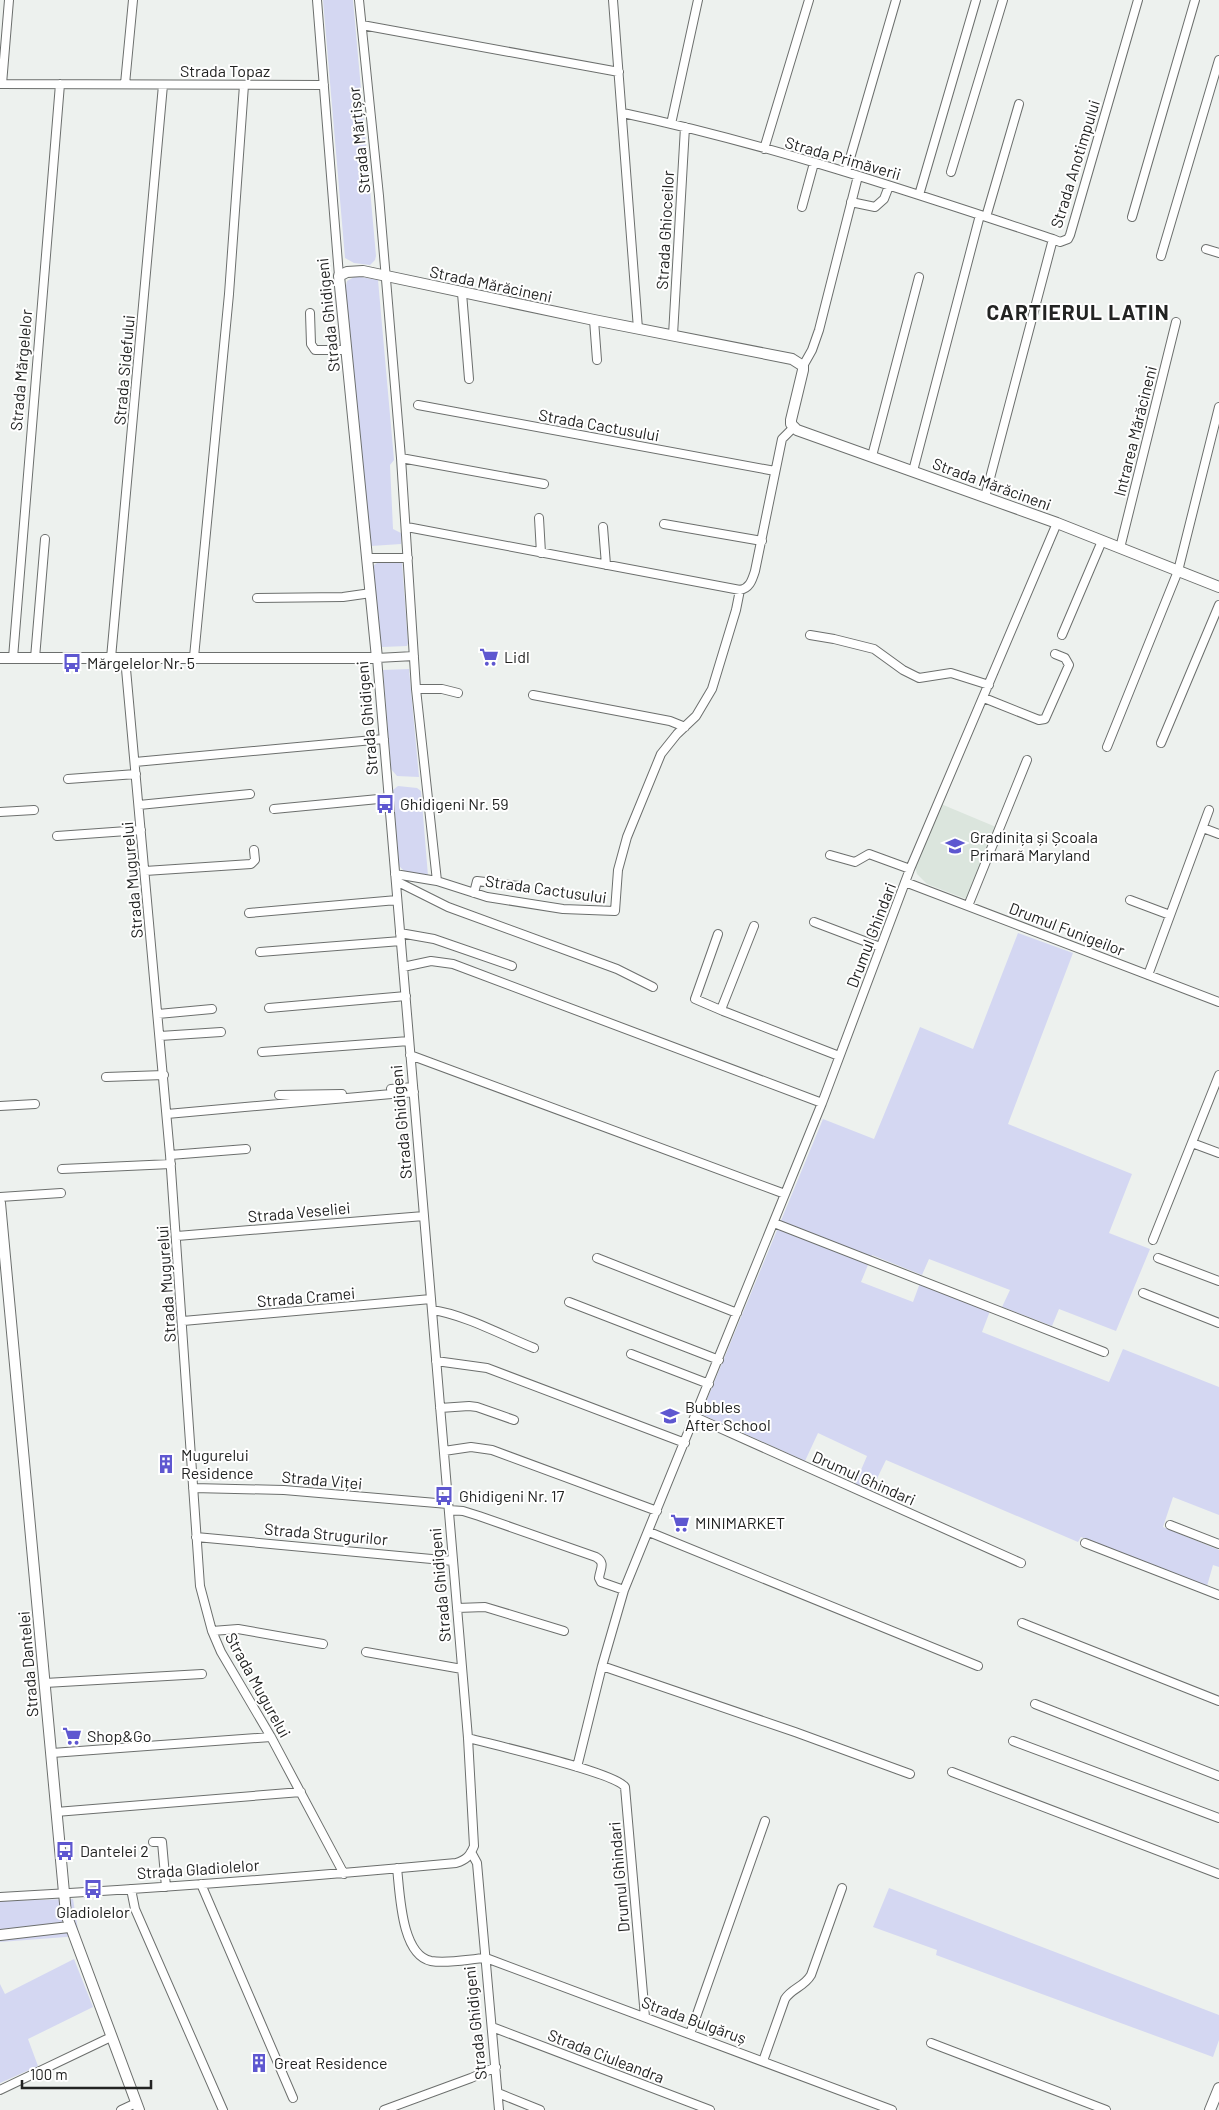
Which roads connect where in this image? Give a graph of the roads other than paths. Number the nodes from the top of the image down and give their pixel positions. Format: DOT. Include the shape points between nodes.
graph roads {
  1 [pos="9,0"];
  2 [pos="134,0"];
  3 [pos="317,0"];
  4 [pos="359,0"];
  5 [pos="613,0"];
  6 [pos="698,0"];
  7 [pos="809,0"];
  8 [pos="896,0"];
  9 [pos="976,0"];
  10 [pos="1003,0"];
  11 [pos="1138,0"];
  12 [pos="1195,0"];
  13 [pos="362,25"];
  14 [pos="1219,60"];
  15 [pos="619,72"];
  16 [pos="1,84"];
  17 [pos="60,84"];
  18 [pos="125,84"];
  19 [pos="163,85"];
  20 [pos="244,85"];
  21 [pos="324,85"];
  22 [pos="1019,104"];
  23 [pos="623,113"];
  24 [pos="671,124"];
  25 [pos="685,127"];
  26 [pos="764,149"];
  27 [pos="814,163"];
  28 [pos="846,172"];
  29 [pos="952,172"];
  30 [pos="858,176"];
  31 [pos="889,186"];
  32 [pos="919,195"];
  33 [pos="851,202"];
  34 [pos="802,207"];
  35 [pos="983,216"];
  36 [pos="1132,217"];
  37 [pos="1052,239"];
  38 [pos="1206,249"];
  39 [pos="1219,253"];
  40 [pos="1161,256"];
  41 [pos="339,276"];
  42 [pos="386,277"];
  43 [pos="919,277"];
  44 [pos="462,293"];
  45 [pos="310,313"];
  46 [pos="594,320"];
  47 [pos="1176,322"];
  48 [pos="638,329"];
  49 [pos="673,335"];
  50 [pos="347,350"];
  51 [pos="597,360"];
  52 [pos="803,366"];
  53 [pos="469,379"];
  54 [pos="418,405"];
  55 [pos="1219,407"];
  56 [pos="794,428"];
  57 [pos="872,456"];
  58 [pos="401,458"];
  59 [pos="775,471"];
  60 [pos="913,471"];
  61 [pos="544,484"];
  62 [pos="985,497"];
  63 [pos="539,518"];
  64 [pos="1057,523"];
  65 [pos="664,524"];
  66 [pos="407,527"];
  67 [pos="604,527"];
  68 [pos="46,539"];
  69 [pos="762,541"];
  70 [pos="1102,541"];
  71 [pos="1120,548"];
  72 [pos="541,552"];
  73 [pos="368,558"];
  74 [pos="408,558"];
  75 [pos="606,565"];
  76 [pos="1178,571"];
  77 [pos="1219,587"];
  78 [pos="740,590"];
  79 [pos="371,593"];
  80 [pos="257,598"];
  81 [pos="1219,605"];
  82 [pos="810,635"];
  83 [pos="1062,635"];
  84 [pos="1055,654"];
  85 [pos="414,656"];
  86 [pos="194,657"];
  87 [pos="0,658"];
  88 [pos="13,658"];
  89 [pos="35,658"];
  90 [pos="112,658"];
  91 [pos="125,658"];
  92 [pos="377,658"];
  93 [pos="989,685"];
  94 [pos="416,689"];
  95 [pos="458,693"];
  96 [pos="532,695"];
  97 [pos="984,698"];
  98 [pos="685,727"];
  99 [pos="384,739"];
  100 [pos="1161,743"];
  101 [pos="1107,747"];
  102 [pos="1027,760"];
  103 [pos="135,762"];
  104 [pos="136,774"];
  105 [pos="68,779"];
  106 [pos="250,794"];
  107 [pos="389,798"];
  108 [pos="139,805"];
  109 [pos="274,809"];
  110 [pos="34,810"];
  111 [pos="1209,810"];
  112 [pos="0,812"];
  113 [pos="1202,828"];
  114 [pos="141,830"];
  115 [pos="1219,834"];
  116 [pos="57,836"];
  117 [pos="254,850"];
  118 [pos="830,855"];
  119 [pos="910,870"];
  120 [pos="145,871"];
  121 [pos="395,877"];
  122 [pos="437,881"];
  123 [pos="905,882"];
  124 [pos="519,886"];
  125 [pos="474,893"];
  126 [pos="397,900"];
  127 [pos="1130,900"];
  128 [pos="968,906"];
  129 [pos="249,913"];
  130 [pos="1170,915"];
  131 [pos="814,922"];
  132 [pos="754,926"];
  133 [pos="718,934"];
  134 [pos="401,937"];
  135 [pos="880,947"];
  136 [pos="260,952"];
  137 [pos="403,966"];
  138 [pos="512,966"];
  139 [pos="1148,975"];
  140 [pos="653,987"];
  141 [pos="406,996"];
  142 [pos="1219,1002"];
  143 [pos="269,1008"];
  144 [pos="212,1009"];
  145 [pos="723,1011"];
  146 [pos="158,1014"];
  147 [pos="221,1032"];
  148 [pos="160,1036"];
  149 [pos="409,1041"];
  150 [pos="262,1052"];
  151 [pos="410,1056"];
  152 [pos="839,1056"];
  153 [pos="164,1075"];
  154 [pos="106,1077"];
  155 [pos="1218,1078"];
  156 [pos="413,1090"];
  157 [pos="279,1095"];
  158 [pos="822,1103"];
  159 [pos="34,1104"];
  160 [pos="0,1106"];
  161 [pos="167,1114"];
  162 [pos="1192,1143"];
  163 [pos="246,1149"];
  164 [pos="1219,1153"];
  165 [pos="170,1155"];
  166 [pos="171,1164"];
  167 [pos="62,1169"];
  168 [pos="61,1193"];
  169 [pos="785,1194"];
  170 [pos="0,1197"];
  171 [pos="0,1203"];
  172 [pos="424,1216"];
  173 [pos="774,1223"];
  174 [pos="177,1236"];
  175 [pos="1153,1240"];
  176 [pos="597,1258"];
  177 [pos="1158,1258"];
  178 [pos="1219,1281"];
  179 [pos="1143,1293"];
  180 [pos="431,1299"];
  181 [pos="568,1302"];
  182 [pos="432,1310"];
  183 [pos="737,1313"];
  184 [pos="183,1321"];
  185 [pos="1219,1323"];
  186 [pos="534,1348"];
  187 [pos="1104,1352"];
  188 [pos="631,1354"];
  189 [pos="719,1360"];
  190 [pos="436,1361"];
  191 [pos="709,1384"];
  192 [pos="440,1408"];
  193 [pos="695,1417"];
  194 [pos="514,1420"];
  195 [pos="685,1443"];
  196 [pos="444,1452"];
  197 [pos="193,1488"];
  198 [pos="448,1507"];
  199 [pos="657,1511"];
  200 [pos="1170,1525"];
  201 [pos="649,1532"];
  202 [pos="196,1537"];
  203 [pos="1085,1543"];
  204 [pos="1219,1544"];
  205 [pos="453,1560"];
  206 [pos="1021,1563"];
  207 [pos="624,1590"];
  208 [pos="1219,1595"];
  209 [pos="457,1608"];
  210 [pos="1022,1623"];
  211 [pos="212,1630"];
  212 [pos="564,1631"];
  213 [pos="323,1644"];
  214 [pos="366,1652"];
  215 [pos="602,1666"];
  216 [pos="978,1666"];
  217 [pos="462,1669"];
  218 [pos="202,1674"];
  219 [pos="45,1684"];
  220 [pos="1219,1701"];
  221 [pos="1035,1704"];
  222 [pos="271,1737"];
  223 [pos="468,1738"];
  224 [pos="1013,1741"];
  225 [pos="52,1753"];
  226 [pos="577,1767"];
  227 [pos="952,1772"];
  228 [pos="910,1774"];
  229 [pos="1219,1776"];
  230 [pos="301,1792"];
  231 [pos="56,1812"];
  232 [pos="1219,1818"];
  233 [pos="765,1821"];
  234 [pos="153,1842"];
  235 [pos="472,1852"];
  236 [pos="397,1868"];
  237 [pos="344,1874"];
  238 [pos="1219,1874"];
  239 [pos="201,1884"];
  240 [pos="166,1887"];
  241 [pos="842,1888"];
  242 [pos="131,1889"];
  243 [pos="64,1895"];
  244 [pos="0,1897"];
  245 [pos="69,1927"];
  246 [pos="0,1935"];
  247 [pos="486,1958"];
  248 [pos="645,2017"];
  249 [pos="492,2027"];
  250 [pos="690,2034"];
  251 [pos="111,2037"];
  252 [pos="931,2043"];
  253 [pos="763,2060"];
  254 [pos="496,2066"];
  255 [pos="1219,2088"];
  256 [pos="0,2090"];
  257 [pos="498,2093"];
  258 [pos="292,2098"];
  259 [pos="138,2106"];
  260 [pos="121,2110"];
  261 [pos="223,2110"];
  262 [pos="384,2110"];
  263 [pos="499,2110"];
  264 [pos="540,2110"];
  265 [pos="710,2110"];
  266 [pos="892,2110"];
  267 [pos="1106,2110"];
  268 [pos="1210,2110"];
  1 -- 16 [label="street, Strada Topaz"];
  2 -- 18 [label="street"];
  3 -- 21 [label="street, Strada Ghidigeni"];
  4 -- 13 [label="street, Strada Mărțișor"];
  5 -- 15 [label="street"];
  6 -- 24 [label="street"];
  7 -- 26 [label="street"];
  8 -- 28 [label="street"];
  9 -- 32 [label="street"];
  10 -- 29 [label="street"];
  11 -- 37 [label="street, Strada Anotimpului" via="1070,235 1060,242"];
  12 -- 36 [label="street"];
  13 -- 15 [label="street"];
  13 -- 42 [label="street, Strada Mărțișor"];
  14 -- 40 [label="street"];
  15 -- 23 [label="street"];
  16 -- 17 [label="street, Strada Topaz"];
  17 -- 18 [label="street, Strada Topaz"];
  17 -- 88 [label="street, Strada Mărgelelor"];
  18 -- 19 [label="street, Strada Topaz"];
  19 -- 20 [label="street, Strada Topaz"];
  19 -- 90 [label="street, Strada Sidefului"];
  20 -- 21 [label="street, Strada Topaz"];
  20 -- 86 [label="street" via="229,294"];
  21 -- 41 [label="street, Strada Ghidigeni"];
  22 -- 35 [label="street"];
  23 -- 24 [label="street, Strada Primăverii"];
  23 -- 48 [label="street"];
  24 -- 25 [label="street, Strada Primăverii"];
  25 -- 26 [label="street, Strada Primăverii"];
  25 -- 49 [label="street, Strada Ghioceilor"];
  26 -- 27 [label="street, Strada Primăverii"];
  27 -- 28 [label="street, Strada Primăverii"];
  27 -- 34 [label="street"];
  28 -- 30 [label="street, Strada Primăverii"];
  30 -- 31 [label="street, Strada Primăverii"];
  30 -- 33 [label="street"];
  31 -- 32 [label="street, Strada Primăverii"];
  31 -- 33 [label="street" via="884,199 875,207"];
  32 -- 35 [label="street, Strada Primăverii"];
  33 -- 52 [label="street" via="818,330"];
  35 -- 37 [label="street, Strada Primăverii"];
  35 -- 60 [label="street"];
  37 -- 62 [label="street, Strada Anotimpului"];
  38 -- 39 [label="street"];
  41 -- 42 [label="street, Strada Mărăcineni" via="363,271"];
  41 -- 50 [label="street, Strada Ghidigeni"];
  42 -- 44 [label="street, Strada Mărăcineni"];
  42 -- 58 [label="street, Strada Mărțișor"];
  43 -- 57 [label="street"];
  44 -- 46 [label="street, Strada Mărăcineni"];
  44 -- 53 [label="street"];
  45 -- 50 [label="street" via="314,350"];
  46 -- 48 [label="street, Strada Mărăcineni"];
  46 -- 51 [label="street"];
  47 -- 71 [label="street, Intrarea Mărăcineni"];
  48 -- 49 [label="street, Strada Mărăcineni"];
  49 -- 52 [label="street, Strada Mărăcineni" via="792,359"];
  50 -- 73 [label="street, Strada Ghidigeni"];
  52 -- 56 [label="street" via="791,420"];
  54 -- 59 [label="street, Strada Cactusului"];
  55 -- 76 [label="street"];
  56 -- 57 [label="street, Strada Mărăcineni"];
  56 -- 59 [label="street" via="782,439"];
  57 -- 60 [label="street, Strada Mărăcineni"];
  58 -- 61 [label="street"];
  58 -- 66 [label="street, Strada Mărțișor"];
  59 -- 69 [label="street"];
  60 -- 62 [label="street, Strada Mărăcineni"];
  62 -- 64 [label="street, Strada Mărăcineni"];
  63 -- 72 [label="street"];
  64 -- 70 [label="street, Strada Mărăcineni"];
  64 -- 93 [label="street, Drumul Ghindari"];
  65 -- 69 [label="street"];
  66 -- 72 [label="street"];
  66 -- 74 [label="street, Strada Mărțișor"];
  67 -- 75 [label="street"];
  68 -- 89 [label="street"];
  69 -- 78 [label="street" via="756,571 749,586"];
  70 -- 71 [label="street, Strada Mărăcineni"];
  70 -- 83 [label="street"];
  71 -- 76 [label="street, Strada Mărăcineni"];
  72 -- 75 [label="street"];
  73 -- 74 [label="street"];
  73 -- 79 [label="street, Strada Ghidigeni"];
  74 -- 85 [label="street, Strada Mărțișor"];
  75 -- 78 [label="street"];
  76 -- 77 [label="street, Strada Mărăcineni"];
  76 -- 101 [label="street"];
  78 -- 98 [label="street" via="712,689 701,709"];
  79 -- 80 [label="street" via="343,598"];
  79 -- 92 [label="street, Strada Ghidigeni"];
  81 -- 100 [label="street"];
  82 -- 93 [label="street" via="874,649 919,678 951,673"];
  84 -- 97 [label="street" via="1065,658 1069,665 1045,718 1038,720"];
  85 -- 92 [label="street"];
  85 -- 94 [label="street, Strada Mărțișor"];
  86 -- 91 [label="street"];
  86 -- 92 [label="street"];
  87 -- 88 [label="street"];
  88 -- 89 [label="street"];
  89 -- 90 [label="street"];
  90 -- 91 [label="street"];
  91 -- 103 [label="street, Strada Mugurelui"];
  92 -- 99 [label="street, Strada Ghidigeni"];
  93 -- 97 [label="street, Drumul Ghindari"];
  94 -- 95 [label="street"];
  94 -- 122 [label="street, Strada Mărțișor"];
  96 -- 98 [label="street" via="670,721"];
  97 -- 119 [label="street, Drumul Ghindari"];
  98 -- 125 [label="street, Strada Cactusului" via="668,744 657,762 627,837 618,870 615,912 563,909"];
  99 -- 103 [label="street"];
  99 -- 107 [label="street, Strada Ghidigeni"];
  102 -- 128 [label="street"];
  103 -- 104 [label="street, Strada Mugurelui"];
  104 -- 105 [label="street"];
  104 -- 108 [label="street, Strada Mugurelui"];
  106 -- 108 [label="street"];
  107 -- 109 [label="street"];
  107 -- 121 [label="street, Strada Ghidigeni"];
  108 -- 114 [label="street, Strada Mugurelui"];
  110 -- 112 [label="street"];
  111 -- 113 [label="street"];
  113 -- 115 [label="street"];
  113 -- 130 [label="street"];
  114 -- 116 [label="street"];
  114 -- 120 [label="street, Strada Mugurelui"];
  117 -- 120 [label="street" via="255,860 251,864"];
  118 -- 119 [label="street" via="854,862 869,854"];
  119 -- 123 [label="street, Drumul Ghindari"];
  120 -- 146 [label="street, Strada Mugurelui"];
  121 -- 122 [label="street, Strada Cactusului"];
  121 -- 126 [label="street, Strada Ghidigeni"];
  121 -- 140 [label="street" via="448,907"];
  122 -- 125 [label="street, Strada Cactusului"];
  123 -- 128 [label="street, Drumul Funigeilor"];
  123 -- 135 [label="street, Drumul Ghindari"];
  124 -- 125 [label="street, Strada Cactusului" via="477,882"];
  126 -- 129 [label="street"];
  126 -- 134 [label="street, Strada Ghidigeni"];
  127 -- 130 [label="street"];
  128 -- 139 [label="street, Drumul Funigeilor"];
  130 -- 139 [label="street"];
  131 -- 135 [label="street"];
  132 -- 145 [label="street"];
  133 -- 145 [label="street" via="695,1000"];
  134 -- 136 [label="street"];
  134 -- 137 [label="street, Strada Ghidigeni"];
  134 -- 138 [label="street" via="434,939"];
  135 -- 152 [label="street, Drumul Ghindari"];
  137 -- 141 [label="street, Strada Ghidigeni"];
  137 -- 158 [label="street" via="431,961 453,964"];
  139 -- 142 [label="street, Drumul Funigeilor"];
  141 -- 143 [label="street"];
  141 -- 149 [label="street, Strada Ghidigeni"];
  144 -- 146 [label="street"];
  145 -- 152 [label="street"];
  146 -- 148 [label="street, Strada Mugurelui"];
  147 -- 148 [label="street"];
  148 -- 153 [label="street, Strada Mugurelui"];
  149 -- 150 [label="street"];
  149 -- 151 [label="street, Strada Ghidigeni"];
  151 -- 156 [label="street, Strada Ghidigeni"];
  151 -- 169 [label="street"];
  152 -- 158 [label="street, Drumul Ghindari"];
  153 -- 154 [label="street"];
  153 -- 161 [label="street, Strada Mugurelui"];
  155 -- 162 [label="street"];
  156 -- 157 [label="street"];
  156 -- 161 [label="street"];
  156 -- 172 [label="street, Strada Ghidigeni"];
  158 -- 169 [label="street, Drumul Ghindari"];
  159 -- 160 [label="street"];
  161 -- 165 [label="street, Strada Mugurelui"];
  162 -- 164 [label="street"];
  162 -- 175 [label="street"];
  163 -- 165 [label="street"];
  165 -- 166 [label="street, Strada Mugurelui"];
  166 -- 167 [label="street"];
  166 -- 174 [label="street, Strada Mugurelui"];
  168 -- 170 [label="street"];
  169 -- 173 [label="street, Drumul Ghindari"];
  171 -- 219 [label="street, Strada Dantelei"];
  172 -- 174 [label="street, Strada Veseliei"];
  172 -- 180 [label="street, Strada Ghidigeni"];
  173 -- 183 [label="street, Drumul Ghindari"];
  173 -- 187 [label="street"];
  174 -- 184 [label="street, Strada Mugurelui"];
  176 -- 183 [label="street"];
  177 -- 178 [label="street"];
  179 -- 185 [label="street"];
  180 -- 182 [label="street, Strada Ghidigeni"];
  180 -- 184 [label="street, Strada Cramei"];
  181 -- 189 [label="street"];
  182 -- 186 [label="street" via="458,1317"];
  182 -- 190 [label="street, Strada Ghidigeni"];
  183 -- 189 [label="street, Drumul Ghindari"];
  184 -- 197 [label="street, Strada Mugurelui"];
  188 -- 191 [label="street"];
  189 -- 191 [label="street, Drumul Ghindari"];
  190 -- 192 [label="street, Strada Ghidigeni"];
  190 -- 195 [label="street" via="486,1368"];
  191 -- 193 [label="street, Drumul Ghindari"];
  192 -- 194 [label="street" via="477,1407"];
  192 -- 196 [label="street, Strada Ghidigeni"];
  193 -- 195 [label="street, Drumul Ghindari"];
  193 -- 206 [label="street, Drumul Ghindari"];
  195 -- 199 [label="street, Drumul Ghindari"];
  196 -- 198 [label="street, Strada Ghidigeni"];
  196 -- 199 [label="street" via="484,1448"];
  197 -- 198 [label="street, Strada Viței" via="284,1490"];
  197 -- 202 [label="street, Strada Mugurelui"];
  198 -- 205 [label="street, Strada Ghidigeni"];
  198 -- 207 [label="street" via="601,1560 601,1582"];
  199 -- 201 [label="street, Drumul Ghindari"];
  200 -- 204 [label="street"];
  201 -- 207 [label="street, Drumul Ghindari"];
  201 -- 216 [label="street"];
  202 -- 205 [label="street, Strada Strugurilor"];
  202 -- 211 [label="street, Strada Mugurelui" via="200,1586"];
  203 -- 208 [label="street"];
  205 -- 209 [label="street, Strada Ghidigeni"];
  207 -- 215 [label="street, Drumul Ghindari"];
  209 -- 212 [label="street" via="485,1607"];
  209 -- 217 [label="street, Strada Ghidigeni"];
  210 -- 220 [label="street"];
  211 -- 213 [label="street" via="238,1629"];
  211 -- 222 [label="street, Strada Mugurelui" via="221,1652"];
  214 -- 217 [label="street"];
  215 -- 226 [label="street, Drumul Ghindari"];
  215 -- 228 [label="street"];
  217 -- 223 [label="street, Strada Ghidigeni"];
  218 -- 219 [label="street"];
  219 -- 225 [label="street, Strada Dantelei"];
  221 -- 229 [label="street"];
  222 -- 225 [label="street"];
  222 -- 230 [label="street, Strada Mugurelui"];
  223 -- 226 [label="street, Drumul Ghindari"];
  223 -- 235 [label="street, Strada Ghidigeni" via="475,1838"];
  224 -- 232 [label="street"];
  225 -- 231 [label="street, Strada Dantelei"];
  226 -- 248 [label="street, Drumul Ghindari" via="626,1787"];
  227 -- 238 [label="street"];
  230 -- 231 [label="street"];
  230 -- 237 [label="street, Strada Mugurelui"];
  231 -- 243 [label="street, Strada Dantelei"];
  233 -- 250 [label="street"];
  234 -- 240 [label="street" via="162,1842"];
  235 -- 236 [label="street" via="456,1863"];
  235 -- 247 [label="street, Strada Ghidigeni" via="477,1863"];
  236 -- 237 [label="street, Strada Gladiolelor"];
  236 -- 247 [label="street, Strada Ghidigeni" via="407,1933 418,1954 436,1961"];
  237 -- 239 [label="street, Strada Gladiolelor"];
  239 -- 240 [label="street, Strada Gladiolelor"];
  239 -- 258 [label="street"];
  240 -- 242 [label="street, Strada Gladiolelor"];
  241 -- 253 [label="street" via="811,1975 785,1999"];
  242 -- 243 [label="street, Strada Gladiolelor"];
  242 -- 261 [label="street" via="136,1909"];
  243 -- 244 [label="street, Strada Gladiolelor"];
  243 -- 245 [label="street, Strada Dantelei"];
  245 -- 246 [label="street"];
  245 -- 251 [label="street, Strada Dantelei"];
  247 -- 248 [label="street, Strada Bulgăruș"];
  247 -- 249 [label="street, Strada Ghidigeni"];
  248 -- 250 [label="street, Strada Bulgăruș"];
  249 -- 254 [label="street, Strada Ghidigeni"];
  249 -- 265 [label="street, Strada Ciuleandra"];
  250 -- 253 [label="street, Strada Bulgăruș"];
  251 -- 256 [label="street"];
  251 -- 259 [label="street, Strada Dantelei"];
  252 -- 267 [label="street"];
  253 -- 266 [label="street, Strada Bulgăruș"];
  254 -- 257 [label="street, Strada Ghidigeni"];
  254 -- 262 [label="street"];
  255 -- 268 [label="street"];
  257 -- 263 [label="street, Strada Ghidigeni"];
  257 -- 264 [label="street"];
  259 -- 260 [label="street"];
}
